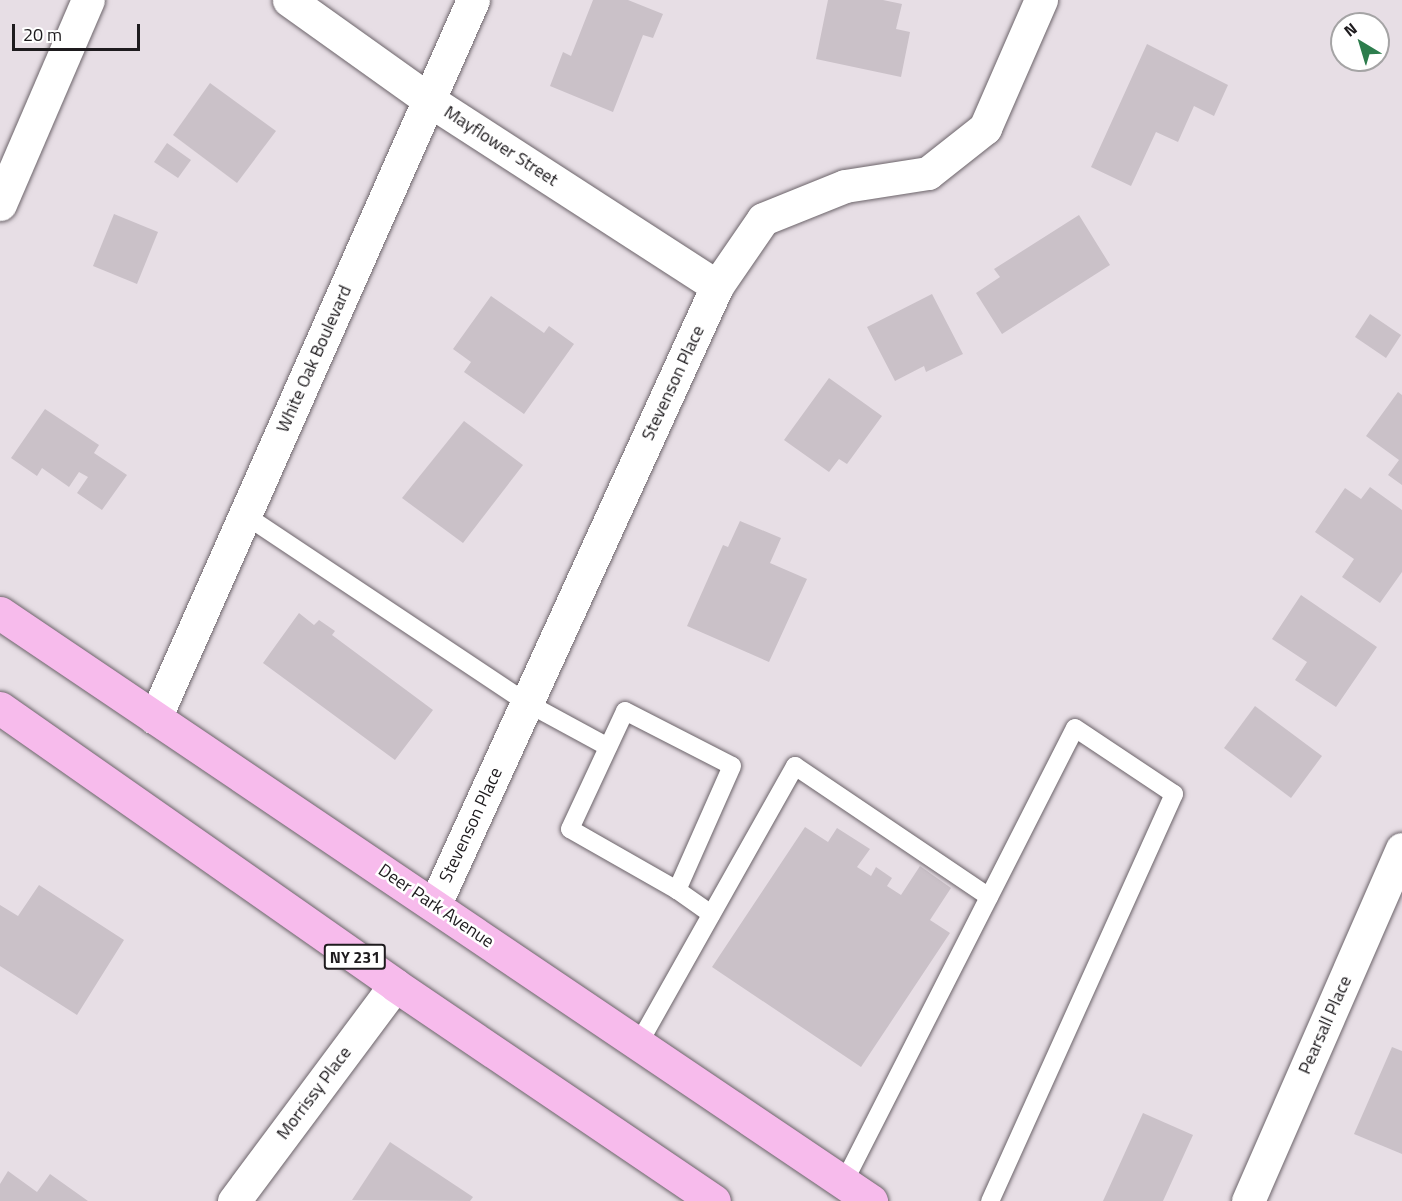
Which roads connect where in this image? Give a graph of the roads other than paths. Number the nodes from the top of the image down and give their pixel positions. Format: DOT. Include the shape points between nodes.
graph roads {
  1 [pos="88,0"];
  2 [pos="289,0"];
  3 [pos="472,0"];
  4 [pos="1041,0"];
  5 [pos="429,100"];
  6 [pos="0,204"];
  7 [pos="717,286"];
  8 [pos="245,515"];
  9 [pos="0,613"];
  10 [pos="527,703"];
  11 [pos="0,708"];
  12 [pos="155,718"];
  13 [pos="608,747"];
  14 [pos="1402,849"];
  15 [pos="677,890"];
  16 [pos="988,897"];
  17 [pos="435,904"];
  18 [pos="711,914"];
  19 [pos="395,986"];
  20 [pos="639,1043"];
  21 [pos="844,1182"];
  22 [pos="707,1199"];
  23 [pos="234,1201"];
  24 [pos="871,1201"];
  25 [pos="990,1201"];
  26 [pos="1248,1201"];
  1 -- 6 [label="street"];
  2 -- 5 [label="street, Mayflower Street"];
  3 -- 5 [label="street, White Oak Boulevard"];
  4 -- 7 [label="street, Stevenson Place" via="985,128 928,173 845,186 763,219"];
  5 -- 7 [label="street, Mayflower Street"];
  5 -- 8 [label="street, White Oak Boulevard"];
  7 -- 10 [label="street, Stevenson Place"];
  8 -- 10 [label="lane"];
  8 -- 12 [label="street, White Oak Boulevard"];
  9 -- 12 [label="main road, Deer Park Avenue"];
  10 -- 13 [label="lane"];
  10 -- 17 [label="street, Stevenson Place"];
  11 -- 19 [label="main road, NY 231"];
  12 -- 17 [label="main road, Deer Park Avenue"];
  13 -- 15 [label="lane" via="570,829"];
  13 -- 15 [label="lane" via="625,711 732,766"];
  14 -- 26 [label="street, Pearsall Place"];
  15 -- 18 [label="lane"];
  16 -- 18 [label="lane" via="795,766"];
  16 -- 21 [label="lane"];
  16 -- 25 [label="lane" via="1075,728 1174,794"];
  17 -- 20 [label="main road, Deer Park Avenue"];
  18 -- 20 [label="lane"];
  19 -- 22 [label="main road, NY 231"];
  19 -- 23 [label="street, Morrissy Place"];
  20 -- 21 [label="main road, Deer Park Avenue"];
  21 -- 24 [label="main road, Deer Park Avenue"];
}
